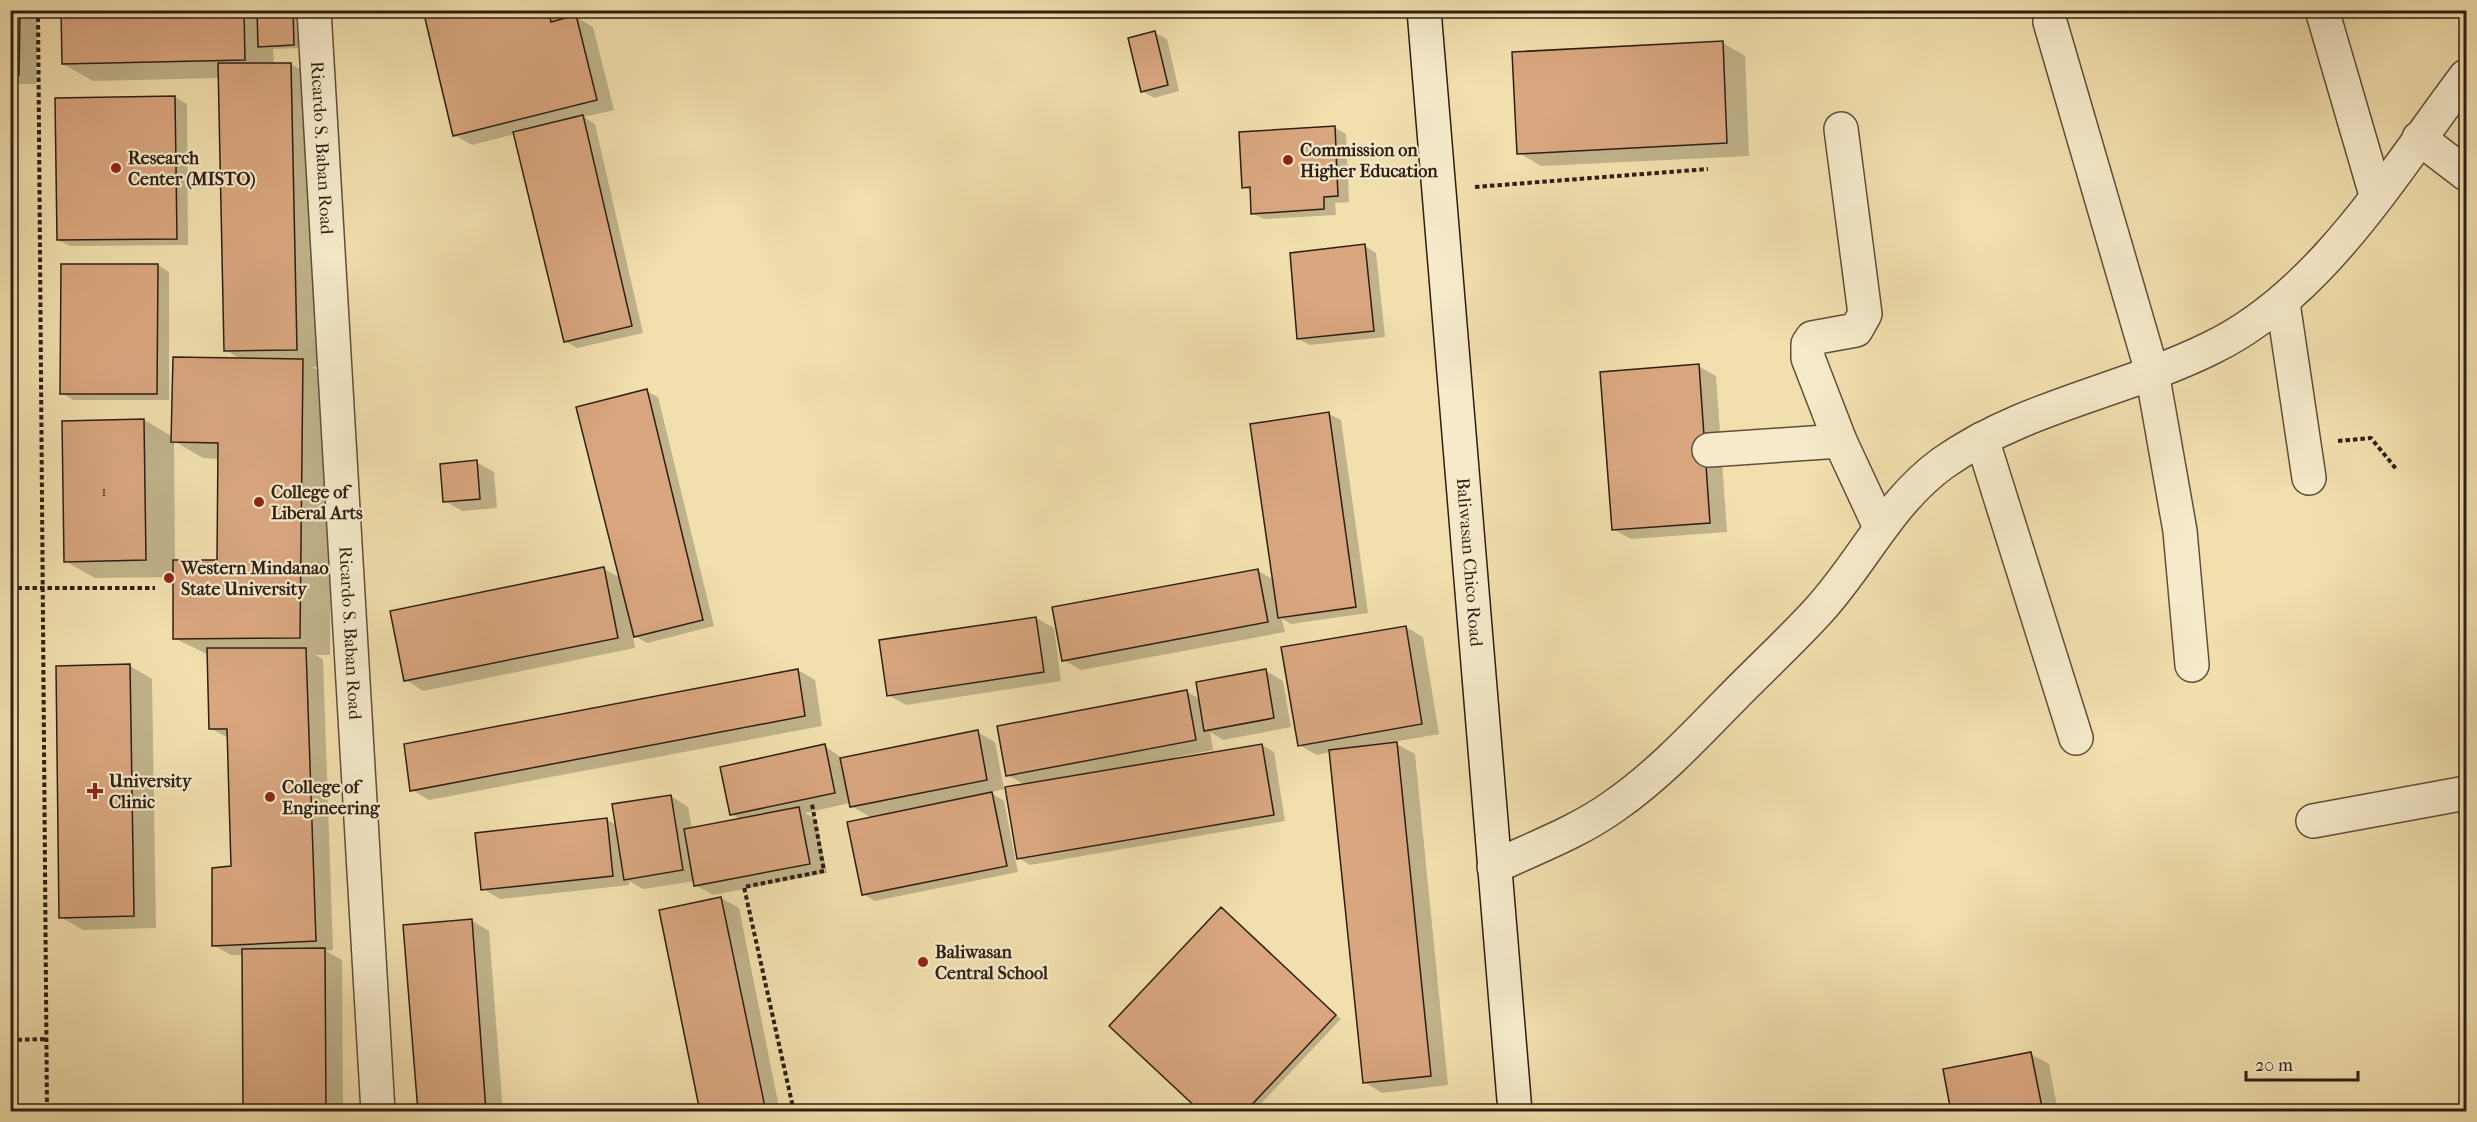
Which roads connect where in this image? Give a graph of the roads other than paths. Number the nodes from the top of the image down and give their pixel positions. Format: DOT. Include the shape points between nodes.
graph roads {
  1 [pos="314,10"];
  2 [pos="1424,10"];
  3 [pos="2322,10"];
  4 [pos="2050,22"];
  5 [pos="2466,76"];
  6 [pos="1841,129"];
  7 [pos="2419,138"];
  8 [pos="2466,174"];
  9 [pos="2376,195"];
  10 [pos="2283,303"];
  11 [pos="2152,372"];
  12 [pos="1982,439"];
  13 [pos="1840,441"];
  14 [pos="1709,450"];
  15 [pos="2309,478"];
  16 [pos="1880,527"];
  17 [pos="2192,665"];
  18 [pos="2076,738"];
  19 [pos="2466,793"];
  20 [pos="2313,821"];
  21 [pos="1494,867"];
  22 [pos="378,1112"];
  23 [pos="1515,1112"];
  1 -- 22 [label="street, Ricardo S. Baban Road"];
  2 -- 21 [label="street, Baliwasan Chico Road"];
  3 -- 9 [label="street"];
  4 -- 11 [label="street"];
  5 -- 7 [label="street"];
  6 -- 13 [label="street" via="1865,297 1864,320 1856,330 1816,335 1807,350"];
  7 -- 8 [label="street"];
  7 -- 9 [label="street"];
  9 -- 10 [label="street" via="2331,254"];
  10 -- 11 [label="street" via="2208,350"];
  10 -- 15 [label="street"];
  11 -- 12 [label="street"];
  11 -- 17 [label="street" via="2180,531"];
  12 -- 16 [label="street" via="1943,463 1915,487"];
  12 -- 18 [label="street"];
  13 -- 14 [label="street"];
  13 -- 16 [label="street"];
  16 -- 21 [label="street" via="1820,609 1658,770 1593,820"];
  19 -- 20 [label="street"];
  21 -- 23 [label="street, Baliwasan Chico Road"];
}
